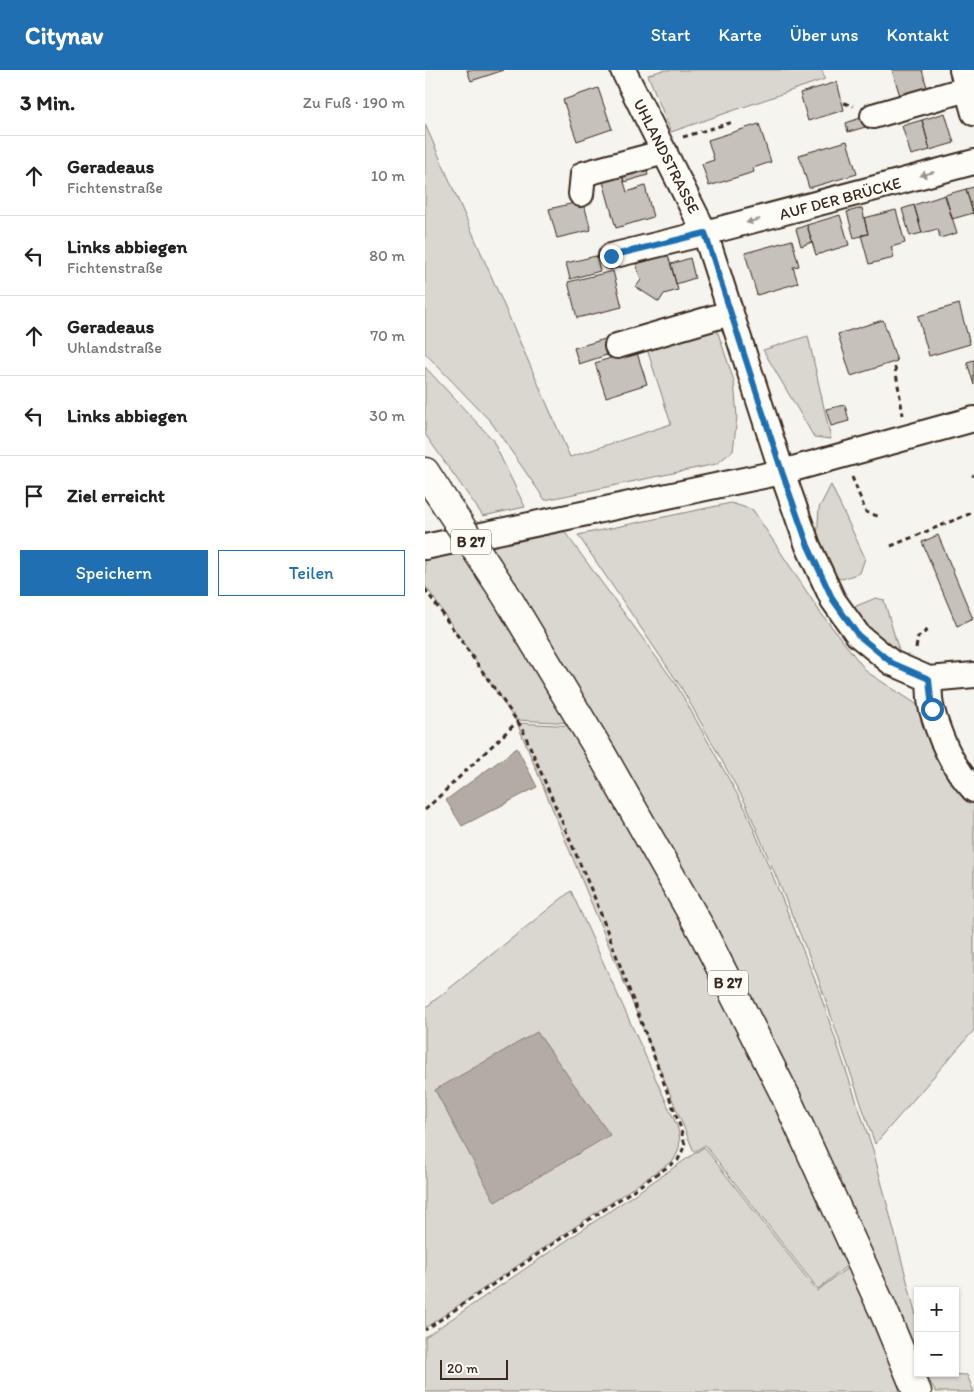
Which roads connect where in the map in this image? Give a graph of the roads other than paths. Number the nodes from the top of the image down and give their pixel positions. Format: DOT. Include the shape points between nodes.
graph roads {
  1 [pos="623,70"];
  2 [pos="964,75"];
  3 [pos="974,113"];
  4 [pos="873,116"];
  5 [pos="663,148"];
  6 [pos="974,162"];
  7 [pos="581,194"];
  8 [pos="705,233"];
  9 [pos="611,256"];
  10 [pos="730,313"];
  11 [pos="617,346"];
  12 [pos="974,419"];
  13 [pos="782,472"];
  14 [pos="432,482"];
  15 [pos="425,547"];
  16 [pos="974,675"];
  17 [pos="929,679"];
  18 [pos="974,790"];
  19 [pos="917,1392"];
  1 -- 5 [label="street, UHLANDSTRASSE"];
  2 -- 3 [label="street"];
  2 -- 4 [label="street"];
  5 -- 7 [label="street" via="583,174"];
  5 -- 8 [label="street, UHLANDSTRASSE"];
  6 -- 8 [label="street, AUF DER BRÜCKE, one-way"];
  8 -- 9 [label="street, AUF DER BRÜCKE"];
  8 -- 10 [label="street, UHLANDSTRASSE"];
  10 -- 11 [label="street"];
  10 -- 13 [label="street, UHLANDSTRASSE"];
  12 -- 13 [label="street"];
  13 -- 15 [label="street"];
  13 -- 17 [label="street, UHLANDSTRASSE" via="808,546 833,600 858,635 892,663"];
  14 -- 19 [label="main road, B 27, bridge" via="504,592 601,753 702,931 785,1095"];
  16 -- 17 [label="street"];
  17 -- 18 [label="street" via="932,709 946,747 963,778"];
}
